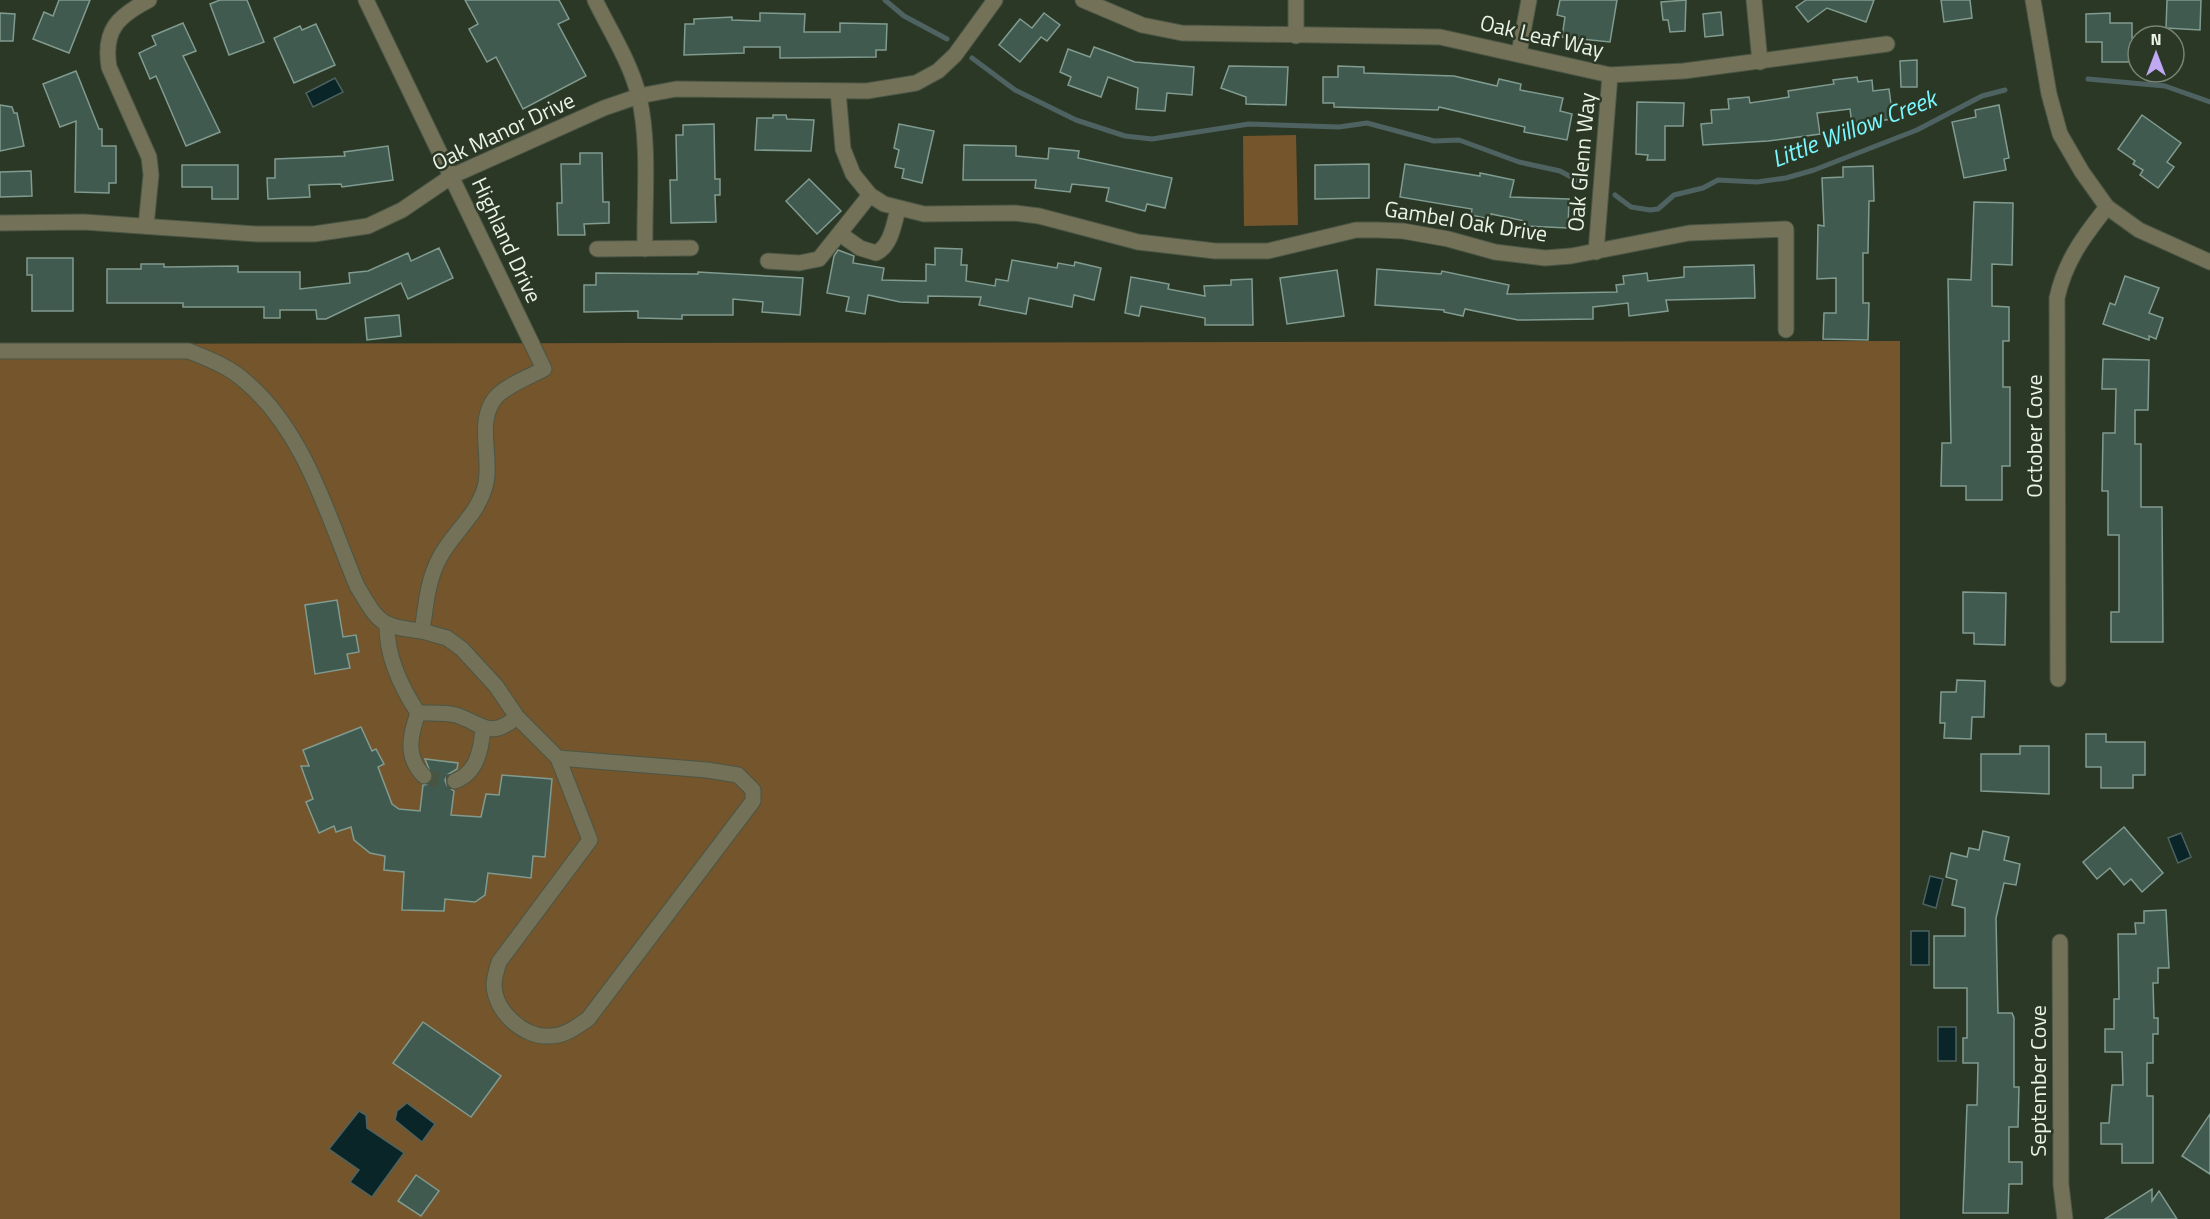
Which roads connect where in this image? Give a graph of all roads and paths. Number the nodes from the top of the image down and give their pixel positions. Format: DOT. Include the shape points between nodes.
graph roads {
  1 [pos="149,0"];
  2 [pos="366,0"];
  3 [pos="995,0"];
  4 [pos="1083,0"];
  5 [pos="1296,0"];
  6 [pos="1529,0"];
  7 [pos="1754,0"];
  8 [pos="2033,0"];
  9 [pos="598,1"];
  10 [pos="1296,36"];
  11 [pos="1887,44"];
  12 [pos="1519,53"];
  13 [pos="1760,62"];
  14 [pos="1610,75"];
  15 [pos="838,91"];
  16 [pos="639,96"];
  17 [pos="452,176"];
  18 [pos="870,195"];
  19 [pos="2108,207"];
  20 [pos="898,209"];
  21 [pos="0,223"];
  22 [pos="146,226"];
  23 [pos="840,234"];
  24 [pos="691,248"];
  25 [pos="597,249"];
  26 [pos="645,249"];
  27 [pos="1596,252"];
  28 [pos="768,261"];
  29 [pos="2210,262"];
  30 [pos="1786,330"];
  31 [pos="0,351"];
  32 [pos="387,627"];
  33 [pos="422,631"];
  34 [pos="2058,679"];
  35 [pos="418,712"];
  36 [pos="517,717"];
  37 [pos="483,729"];
  38 [pos="558,758"];
  39 [pos="424,776"];
  40 [pos="455,781"];
  41 [pos="2060,942"];
  42 [pos="2065,1219"];
  1 -- 22 [label="street" via="116,22 107,53 109,67 149,158"];
  2 -- 17 [label="street, Highland Drive"];
  3 -- 15 [label="street, Oak Manor Drive" via="955,55 938,71 916,83 892,88"];
  4 -- 10 [label="street, Oak Leaf Way" via="1142,25 1182,33"];
  5 -- 10 [label="street"];
  6 -- 12 [label="street"];
  7 -- 13 [label="street"];
  8 -- 19 [label="street" via="2049,94 2061,134"];
  9 -- 16 [label="street"];
  10 -- 12 [label="street, Oak Leaf Way" via="1440,37"];
  11 -- 13 [label="street, Oak Leaf Way"];
  12 -- 14 [label="street, Oak Leaf Way"];
  13 -- 14 [label="street, Oak Leaf Way"];
  14 -- 27 [label="street, Oak Glenn Way"];
  15 -- 16 [label="street, Oak Manor Drive" via="691,88"];
  15 -- 18 [label="street, Gambel Oak Drive" via="843,149 853,174"];
  16 -- 17 [label="street, Oak Manor Drive"];
  16 -- 26 [label="street" via="644,125"];
  17 -- 22 [label="street, Oak Manor Drive" via="402,210 368,226 314,234 257,234"];
  17 -- 33 [label="street, Highland Drive" via="544,369 496,397 489,410 486,485 468,521 439,559 429,585"];
  18 -- 20 [label="street, Gambel Oak Drive"];
  18 -- 23 [label="street"];
  19 -- 29 [label="street" via="2139,230"];
  19 -- 34 [label="street, October Cove" via="2071,255 2056,298"];
  20 -- 23 [label="street" via="888,241 876,253 860,248"];
  20 -- 27 [label="street, Gambel Oak Drive" via="924,214 1039,216 1138,242 1215,251 1268,251 1356,230 1403,231 1521,257"];
  21 -- 22 [label="street, Oak Manor Drive"];
  23 -- 28 [label="street" via="819,259 799,263"];
  24 -- 26 [label="street"];
  25 -- 26 [label="street"];
  27 -- 30 [label="street, Gambel Oak Drive" via="1689,233 1786,229"];
  31 -- 32 [label="street" via="189,351 218,363 245,381 289,431 357,586"];
  32 -- 33 [label="street"];
  32 -- 35 [label="street" via="387,647"];
  33 -- 36 [label="street" via="447,638 462,649 496,686"];
  35 -- 37 [label="street" via="459,716"];
  35 -- 39 [label="street" via="410,743 416,768"];
  36 -- 37 [label="street" via="506,726"];
  36 -- 38 [label="street"];
  37 -- 40 [label="street" via="478,759 463,778"];
  38 -- 38 [label="street" via="738,775 753,790 753,801 588,1019 570,1031 551,1036 532,1034 505,1014 494,984 499,962 590,840"];
  41 -- 42 [label="street, September Cove" via="2061,1185"];
}
